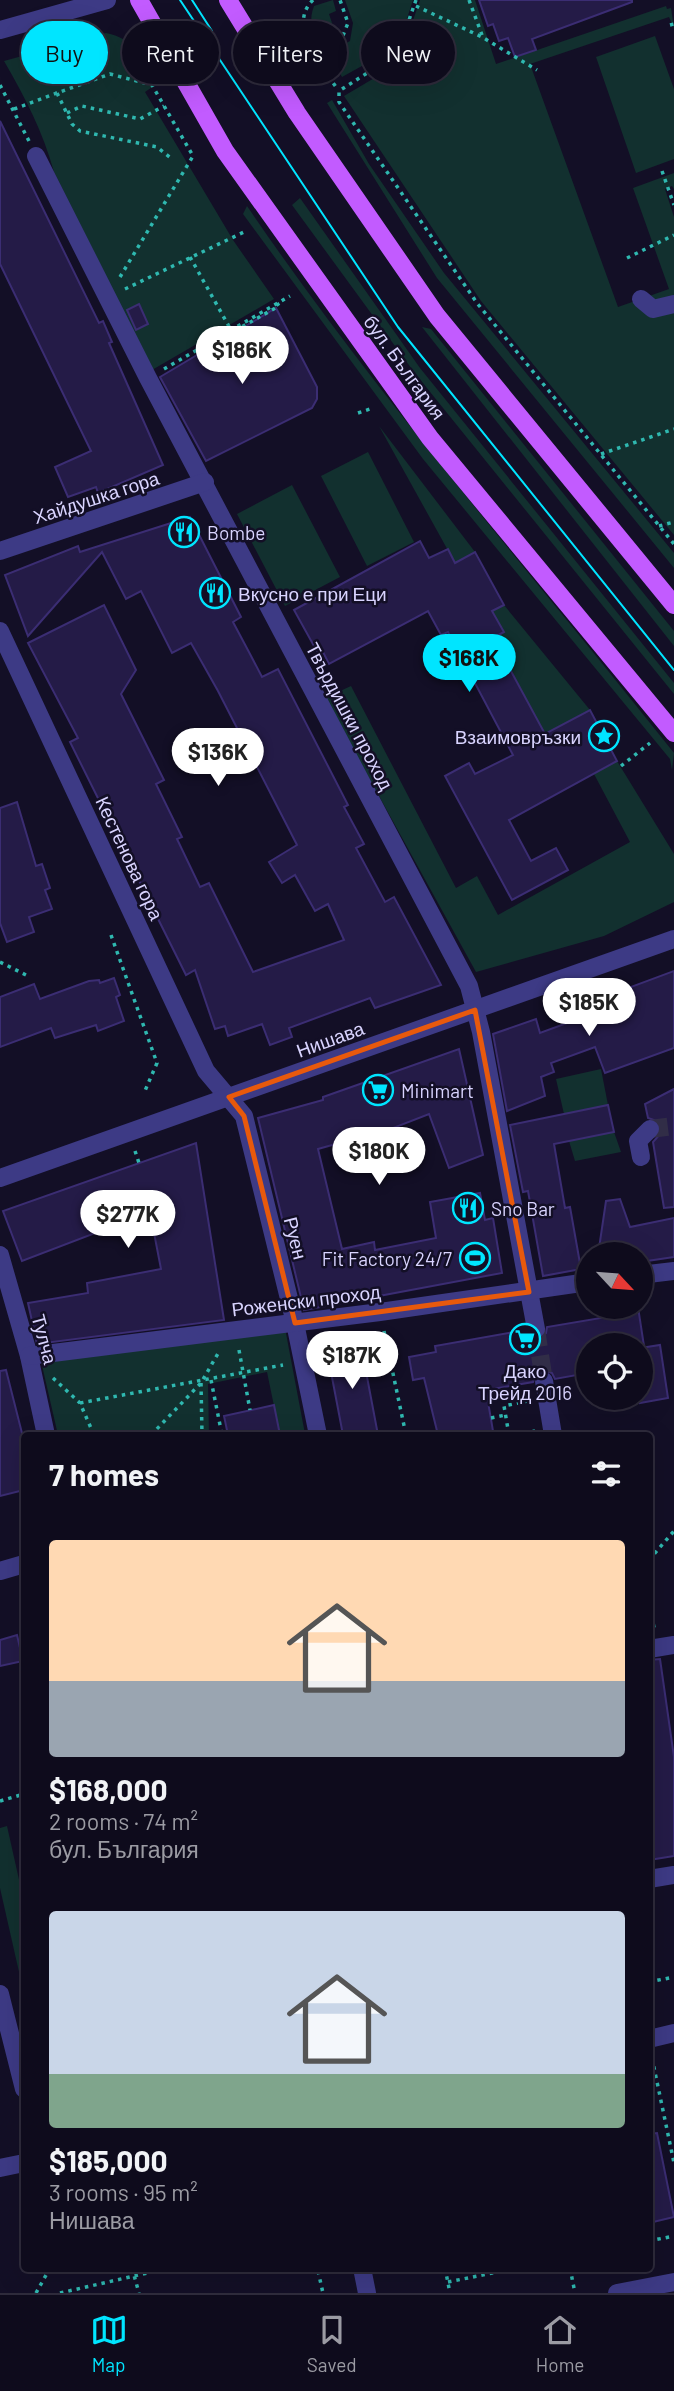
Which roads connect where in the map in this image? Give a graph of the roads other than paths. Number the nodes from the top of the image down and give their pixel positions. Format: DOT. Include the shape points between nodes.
graph roads {
  1 [pos="107,0"];
  2 [pos="139,0"];
  3 [pos="228,0"];
  4 [pos="0,30"];
  5 [pos="33,149"];
  6 [pos="641,299"];
  7 [pos="674,304"];
  8 [pos="205,482"];
  9 [pos="0,551"];
  10 [pos="674,605"];
  11 [pos="0,631"];
  12 [pos="674,733"];
  13 [pos="674,939"];
  14 [pos="475,1010"];
  15 [pos="229,1097"];
  16 [pos="650,1129"];
  17 [pos="641,1157"];
  18 [pos="0,1178"];
  19 [pos="0,1255"];
  20 [pos="674,1270"];
  21 [pos="653,1273"];
  22 [pos="576,1284"];
  23 [pos="529,1292"];
  24 [pos="295,1322"];
  25 [pos="536,1329"];
  26 [pos="29,1356"];
  27 [pos="544,1381"];
  28 [pos="45,1432"];
  29 [pos="316,1432"];
  30 [pos="552,1432"];
  31 [pos="21,1565"];
  32 [pos="0,1571"];
  33 [pos="674,1875"];
  34 [pos="653,1878"];
  35 [pos="0,1994"];
  36 [pos="674,2034"];
  37 [pos="653,2038"];
  38 [pos="21,2077"];
  39 [pos="21,2164"];
  40 [pos="0,2168"];
  41 [pos="363,2272"];
  42 [pos="674,2282"];
  43 [pos="367,2293"];
  44 [pos="617,2293"];
  1 -- 4 [label="street"];
  2 -- 12 [label="main road, бул. България" via="225,151 430,438"];
  3 -- 10 [label="main road" via="297,113 438,316"];
  5 -- 8 [label="street, Твърдишки проход"];
  6 -- 7 [label="street" via="653,309"];
  8 -- 9 [label="street, Хайдушка гора"];
  8 -- 14 [label="street, Твърдишки проход" via="450,948"];
  11 -- 15 [label="street, Кестенова гора" via="206,1071"];
  13 -- 14 [label="street, Нишава"];
  14 -- 15 [label="street, Нишава"];
  14 -- 23 [label="street, Твърдишки проход"];
  15 -- 18 [label="street, Нишава"];
  15 -- 24 [label="street, Руен" via="244,1116"];
  16 -- 17 [label="street" via="638,1141"];
  19 -- 26 [label="street, Тулча"];
  20 -- 21 [label="street"];
  22 -- 23 [label="street, Роженски проход"];
  23 -- 24 [label="street, Роженски проход"];
  23 -- 25 [label="street, Твърдишки проход"];
  24 -- 26 [label="street, Роженски проход"];
  24 -- 29 [label="street, Руен"];
  26 -- 28 [label="street, Тулча"];
  27 -- 30 [label="street"];
  31 -- 32 [label="street"];
  33 -- 34 [label="street"];
  35 -- 38 [label="street"];
  36 -- 37 [label="street"];
  39 -- 40 [label="street"];
  41 -- 43 [label="street"];
  42 -- 44 [label="street"];
}
